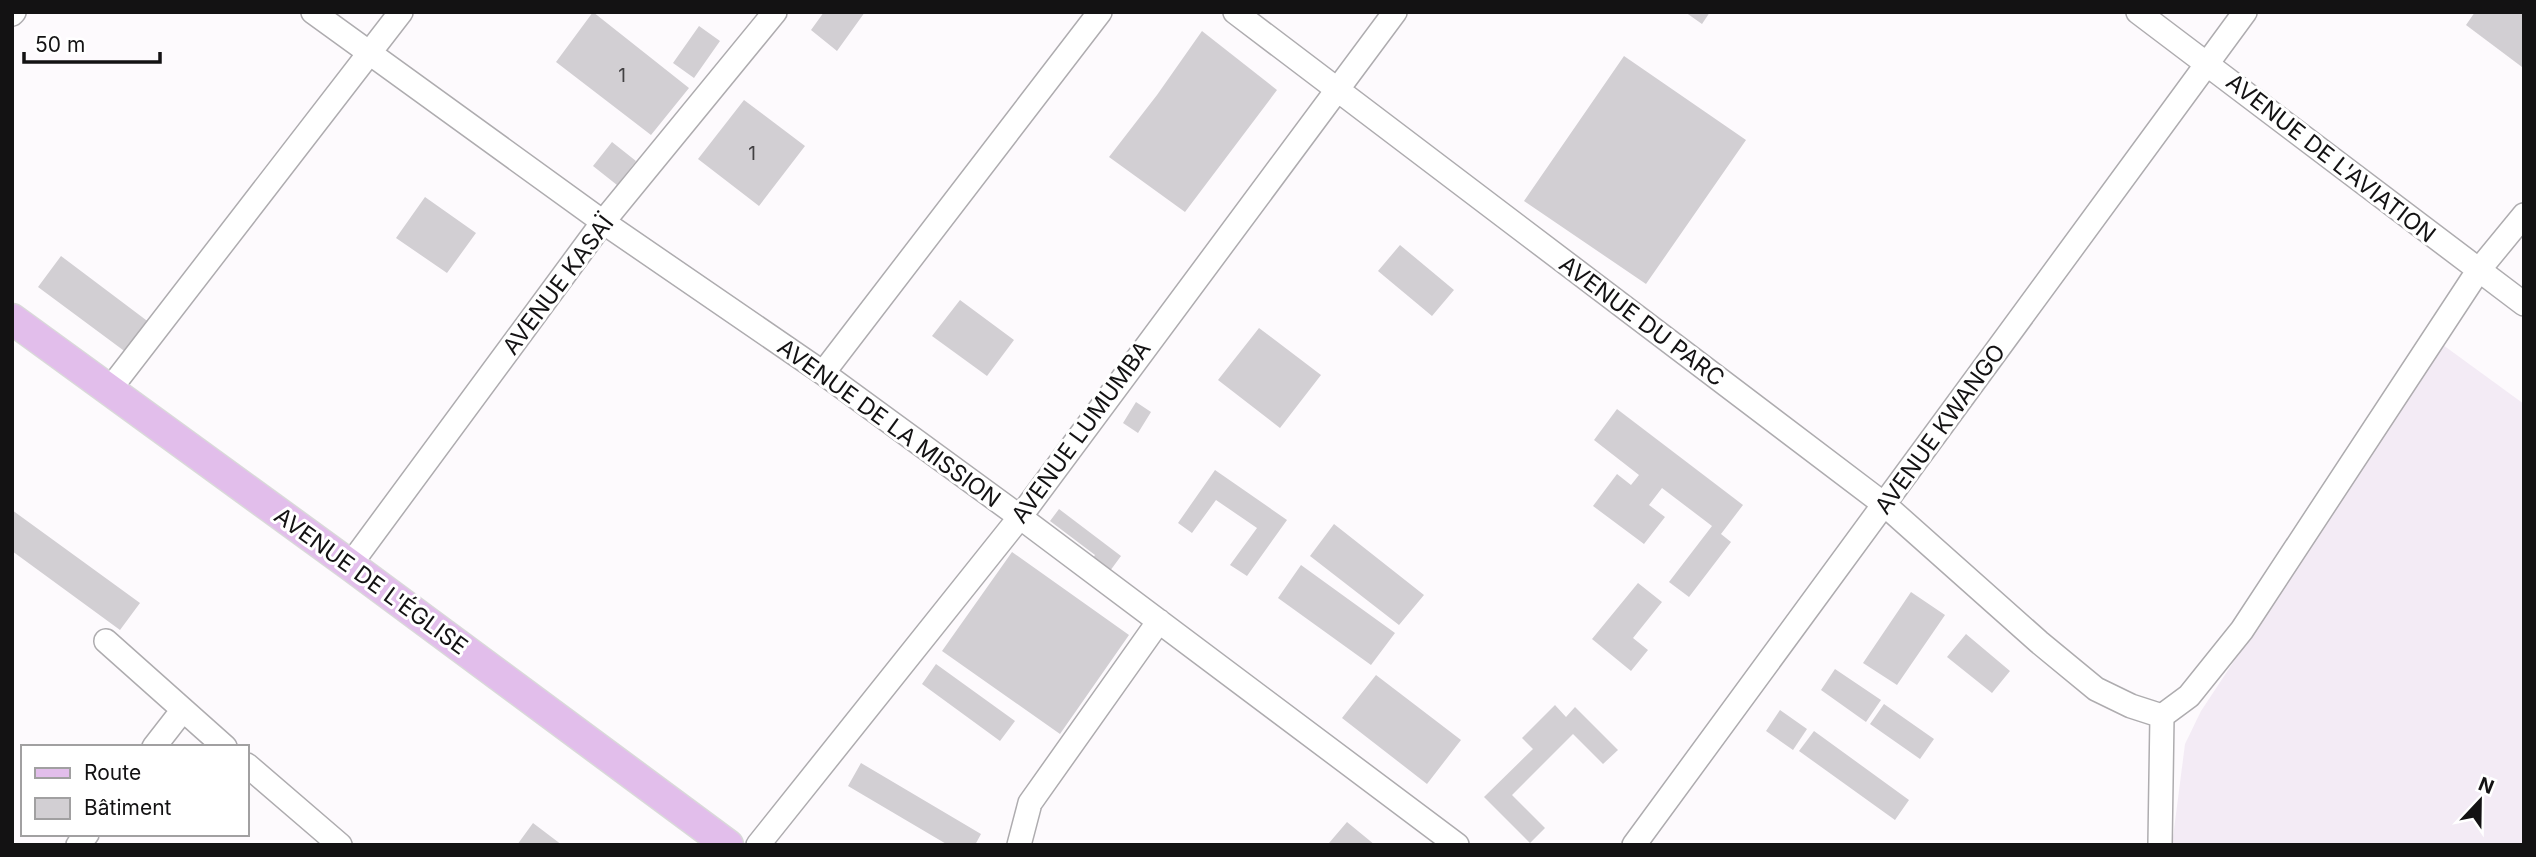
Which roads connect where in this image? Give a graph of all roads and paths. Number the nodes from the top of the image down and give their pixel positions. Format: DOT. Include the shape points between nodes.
graph roads {
  1 [pos="313,12"];
  2 [pos="401,12"];
  3 [pos="775,12"];
  4 [pos="1100,12"];
  5 [pos="1235,12"];
  6 [pos="1395,12"];
  7 [pos="2138,12"];
  8 [pos="2245,12"];
  9 [pos="368,54"];
  10 [pos="2208,64"];
  11 [pos="1337,91"];
  12 [pos="2524,215"];
  13 [pos="603,222"];
  14 [pos="2478,271"];
  15 [pos="2524,304"];
  16 [pos="12,319"];
  17 [pos="823,373"];
  18 [pos="110,389"];
  19 [pos="1885,505"];
  20 [pos="1020,517"];
  21 [pos="350,565"];
  22 [pos="1159,621"];
  23 [pos="106,641"];
  24 [pos="182,711"];
  25 [pos="2162,716"];
  26 [pos="156,745"];
  27 [pos="223,745"];
  28 [pos="248,766"];
  29 [pos="340,845"];
  30 [pos="728,845"];
  31 [pos="758,845"];
  32 [pos="1019,845"];
  33 [pos="1457,845"];
  34 [pos="1634,845"];
  35 [pos="2160,845"];
  1 -- 9 [label="street, AVENUE DE LA MISSION"];
  2 -- 9 [label="street"];
  3 -- 13 [label="street, AVENUE KASAÏ"];
  4 -- 17 [label="street"];
  5 -- 11 [label="street, AVENUE DU PARC"];
  6 -- 11 [label="street, AVENUE LUMUMBA"];
  7 -- 10 [label="street, AVENUE DE L'AVIATION"];
  8 -- 10 [label="street, AVENUE KWANGO"];
  9 -- 13 [label="street, AVENUE DE LA MISSION"];
  9 -- 18 [label="street"];
  10 -- 14 [label="street, AVENUE DE L'AVIATION"];
  10 -- 19 [label="street, AVENUE KWANGO"];
  11 -- 19 [label="street, AVENUE DU PARC"];
  11 -- 20 [label="street, AVENUE LUMUMBA"];
  12 -- 14 [label="street"];
  13 -- 17 [label="street, AVENUE DE LA MISSION"];
  13 -- 21 [label="street, AVENUE KASAÏ"];
  14 -- 15 [label="street, AVENUE DE L'AVIATION"];
  14 -- 25 [label="street" via="2242,630 2189,696"];
  16 -- 18 [label="main road, AVENUE DE L'ÉGLISE"];
  17 -- 20 [label="street, AVENUE DE LA MISSION"];
  18 -- 21 [label="main road, AVENUE DE L'ÉGLISE"];
  19 -- 25 [label="street, AVENUE DU PARC" via="2096,689"];
  19 -- 34 [label="street, AVENUE KWANGO"];
  20 -- 22 [label="street, AVENUE DE LA MISSION"];
  20 -- 31 [label="street, AVENUE LUMUMBA"];
  21 -- 30 [label="main road, AVENUE DE L'ÉGLISE"];
  22 -- 32 [label="street" via="1030,803"];
  22 -- 33 [label="street, AVENUE DE LA MISSION"];
  23 -- 24 [label="street"];
  24 -- 26 [label="street"];
  24 -- 27 [label="street"];
  25 -- 35 [label="street"];
  28 -- 29 [label="street"];
}
